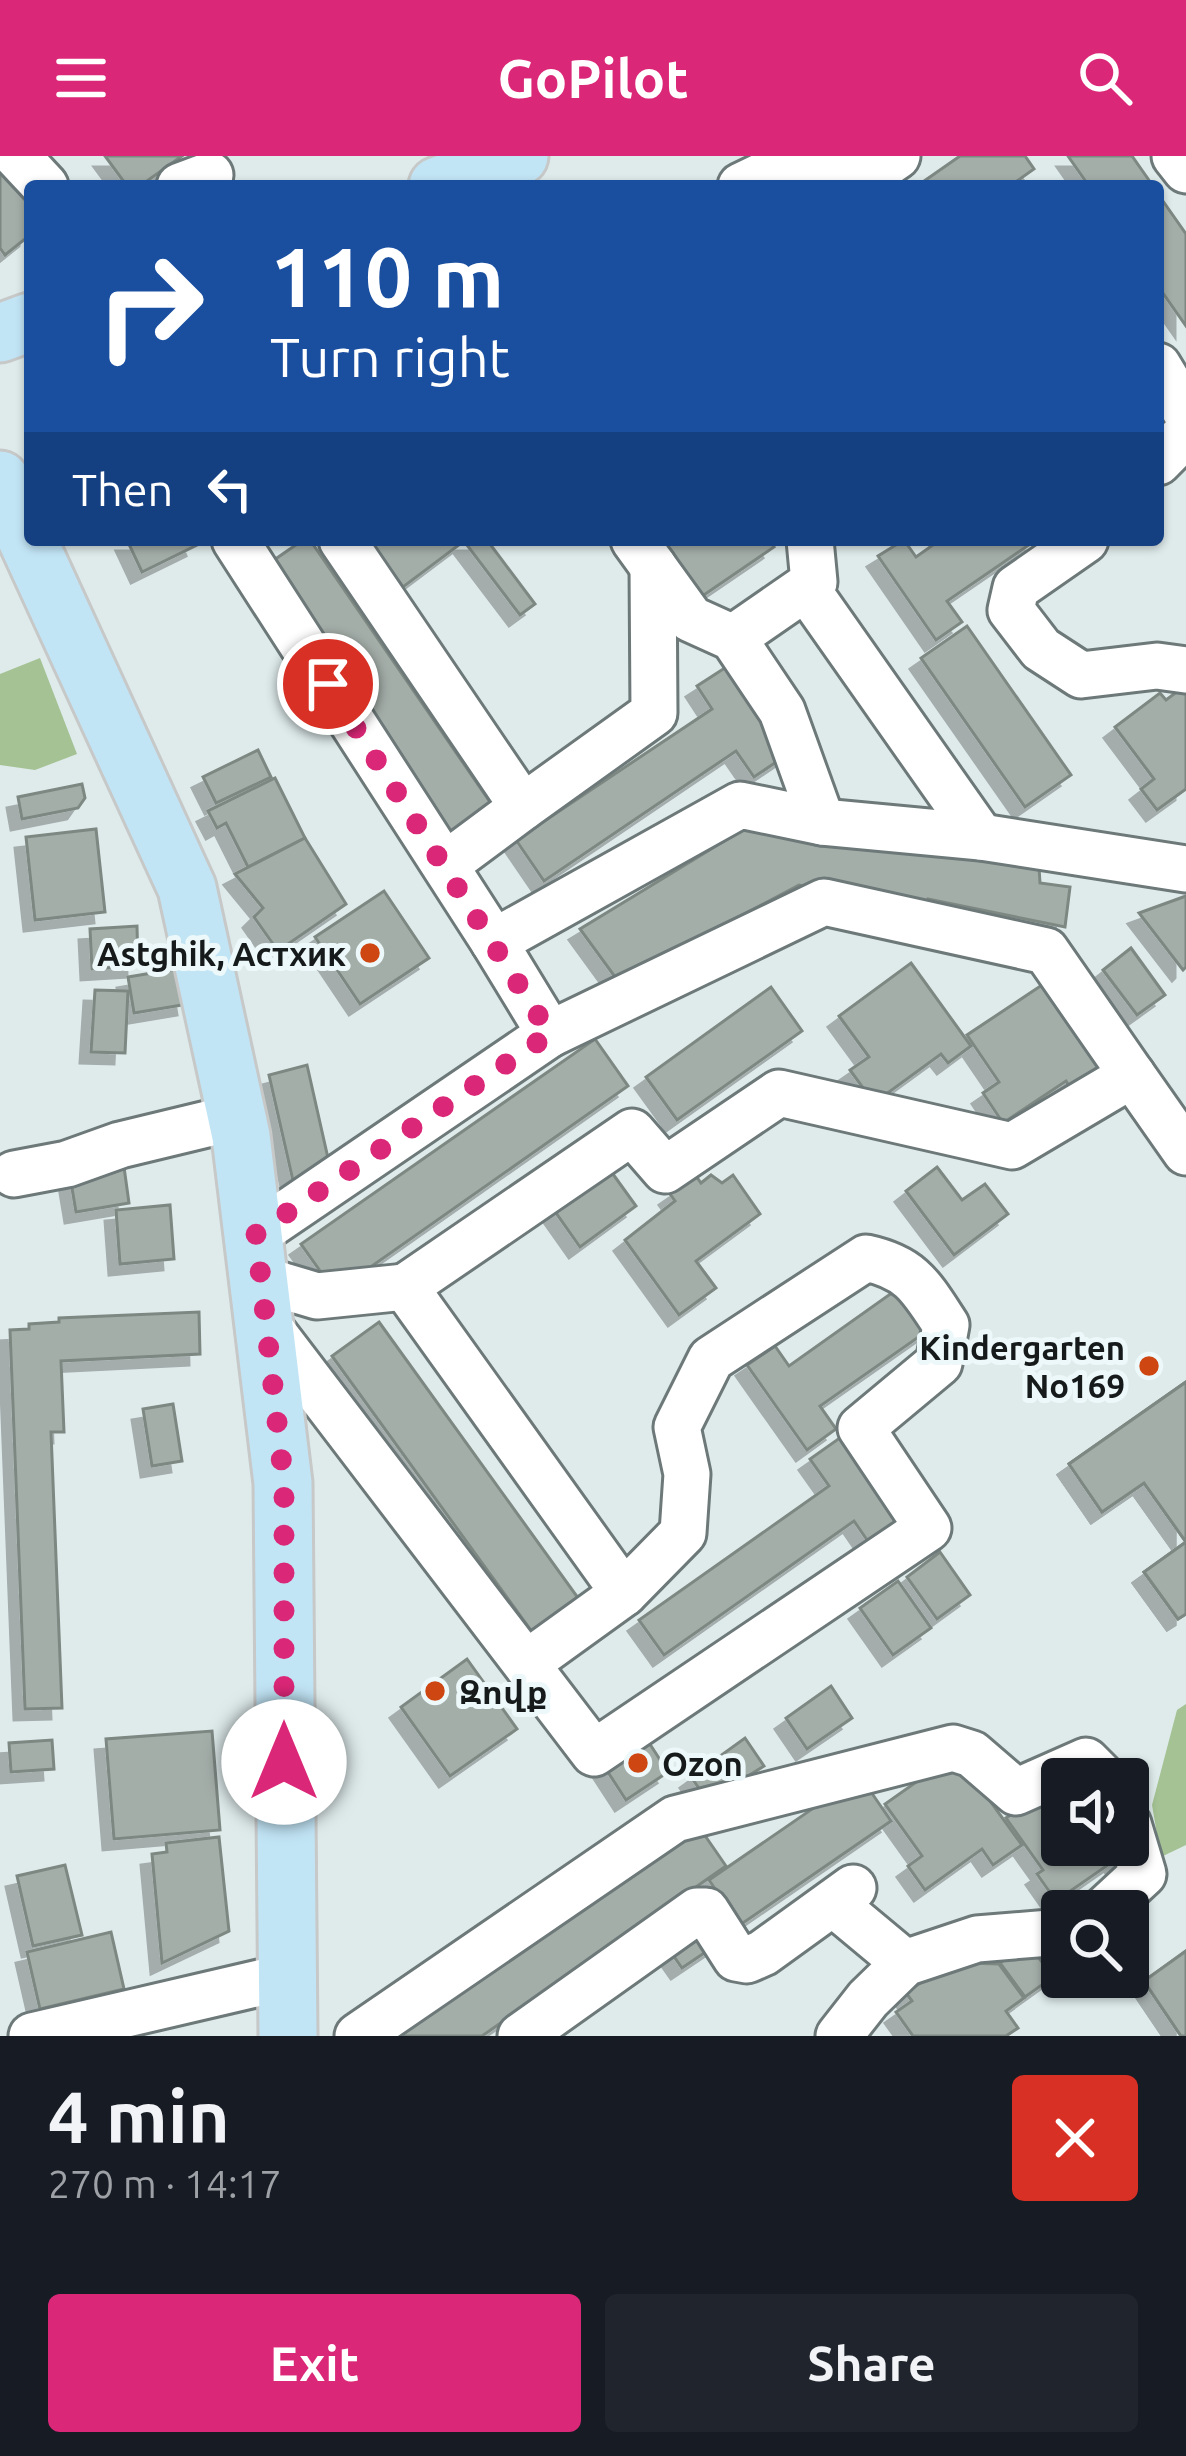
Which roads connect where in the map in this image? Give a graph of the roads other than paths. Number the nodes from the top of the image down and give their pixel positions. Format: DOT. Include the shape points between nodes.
graph roads {
  1 [pos="17,156"];
  2 [pos="471,156"];
  3 [pos="519,156"];
  4 [pos="897,156"];
  5 [pos="1175,156"];
  6 [pos="1186,170"];
  7 [pos="39,180"];
  8 [pos="407,180"];
  9 [pos="454,180"];
  10 [pos="753,180"];
  11 [pos="1164,376"];
  12 [pos="1186,412"];
  13 [pos="1186,434"];
  14 [pos="1164,456"];
  15 [pos="0,480"];
  16 [pos="24,532"];
  17 [pos="30,546"];
  18 [pos="239,546"];
  19 [pos="346,546"];
  20 [pos="811,546"];
  21 [pos="1076,546"];
  22 [pos="643,553"];
  23 [pos="806,588"];
  24 [pos="734,638"];
  25 [pos="1186,670"];
  26 [pos="523,808"];
  27 [pos="822,822"];
  28 [pos="981,837"];
  29 [pos="445,865"];
  30 [pos="1186,869"];
  31 [pos="494,942"];
  32 [pos="550,1034"];
  33 [pos="1132,1075"];
  34 [pos="236,1117"];
  35 [pos="1186,1152"];
  36 [pos="14,1174"];
  37 [pos="260,1278"];
  38 [pos="405,1287"];
  39 [pos="624,1593"];
  40 [pos="527,1663"];
  41 [pos="1041,1781"];
  42 [pos="1141,1866"];
  43 [pos="1126,1890"];
  44 [pos="1041,1934"];
  45 [pos="905,1963"];
  46 [pos="285,1977"];
  47 [pos="32,2036"];
  48 [pos="288,2036"];
  49 [pos="358,2036"];
  50 [pos="521,2036"];
  51 [pos="839,2036"];
  1 -- 7 [label="street"];
  2 -- 8 [label="main road"];
  3 -- 9 [label="main road"];
  4 -- 10 [label="street" via="871,174 795,160"];
  5 -- 6 [label="street"];
  11 -- 12 [label="street"];
  13 -- 14 [label="street"];
  15 -- 16 [label="main road"];
  17 -- 34 [label="main road" via="187,888"];
  18 -- 29 [label="street"];
  19 -- 26 [label="street"];
  20 -- 23 [label="street" via="814,582"];
  21 -- 25 [label="street" via="1016,588 1011,610 1041,649 1081,675"];
  22 -- 24 [label="street" via="691,619"];
  22 -- 26 [label="street" via="653,713"];
  23 -- 24 [label="street"];
  23 -- 28 [label="street"];
  24 -- 27 [label="street" via="782,711"];
  26 -- 29 [label="street"];
  27 -- 28 [label="street"];
  27 -- 31 [label="street" via="740,805"];
  28 -- 30 [label="street"];
  29 -- 31 [label="street"];
  31 -- 32 [label="street"];
  32 -- 33 [label="street" via="824,902 1046,951"];
  32 -- 37 [label="street"];
  33 -- 35 [label="street"];
  33 -- 38 [label="street" via="1012,1145 779,1093 665,1170 632,1132"];
  34 -- 36 [label="street"];
  34 -- 37 [label="main road"];
  37 -- 38 [label="street" via="316,1296"];
  37 -- 40 [label="street"];
  37 -- 46 [label="main road" via="284,1484"];
  38 -- 39 [label="street"];
  39 -- 40 [label="street"];
  39 -- 40 [label="street" via="683,1533 687,1474 676,1427 711,1359 866,1258 916,1280 946,1325 939,1363 861,1427 928,1528 593,1753"];
  41 -- 49 [label="street" via="1016,1792 953,1748 675,1820"];
  42 -- 43 [label="street" via="1143,1874"];
  44 -- 45 [label="street" via="977,1939"];
  45 -- 50 [label="street" via="843,1895 747,1960 736,1958 706,1911 697,1911"];
  45 -- 51 [label="street"];
  46 -- 47 [label="street"];
  46 -- 48 [label="main road"];
}
